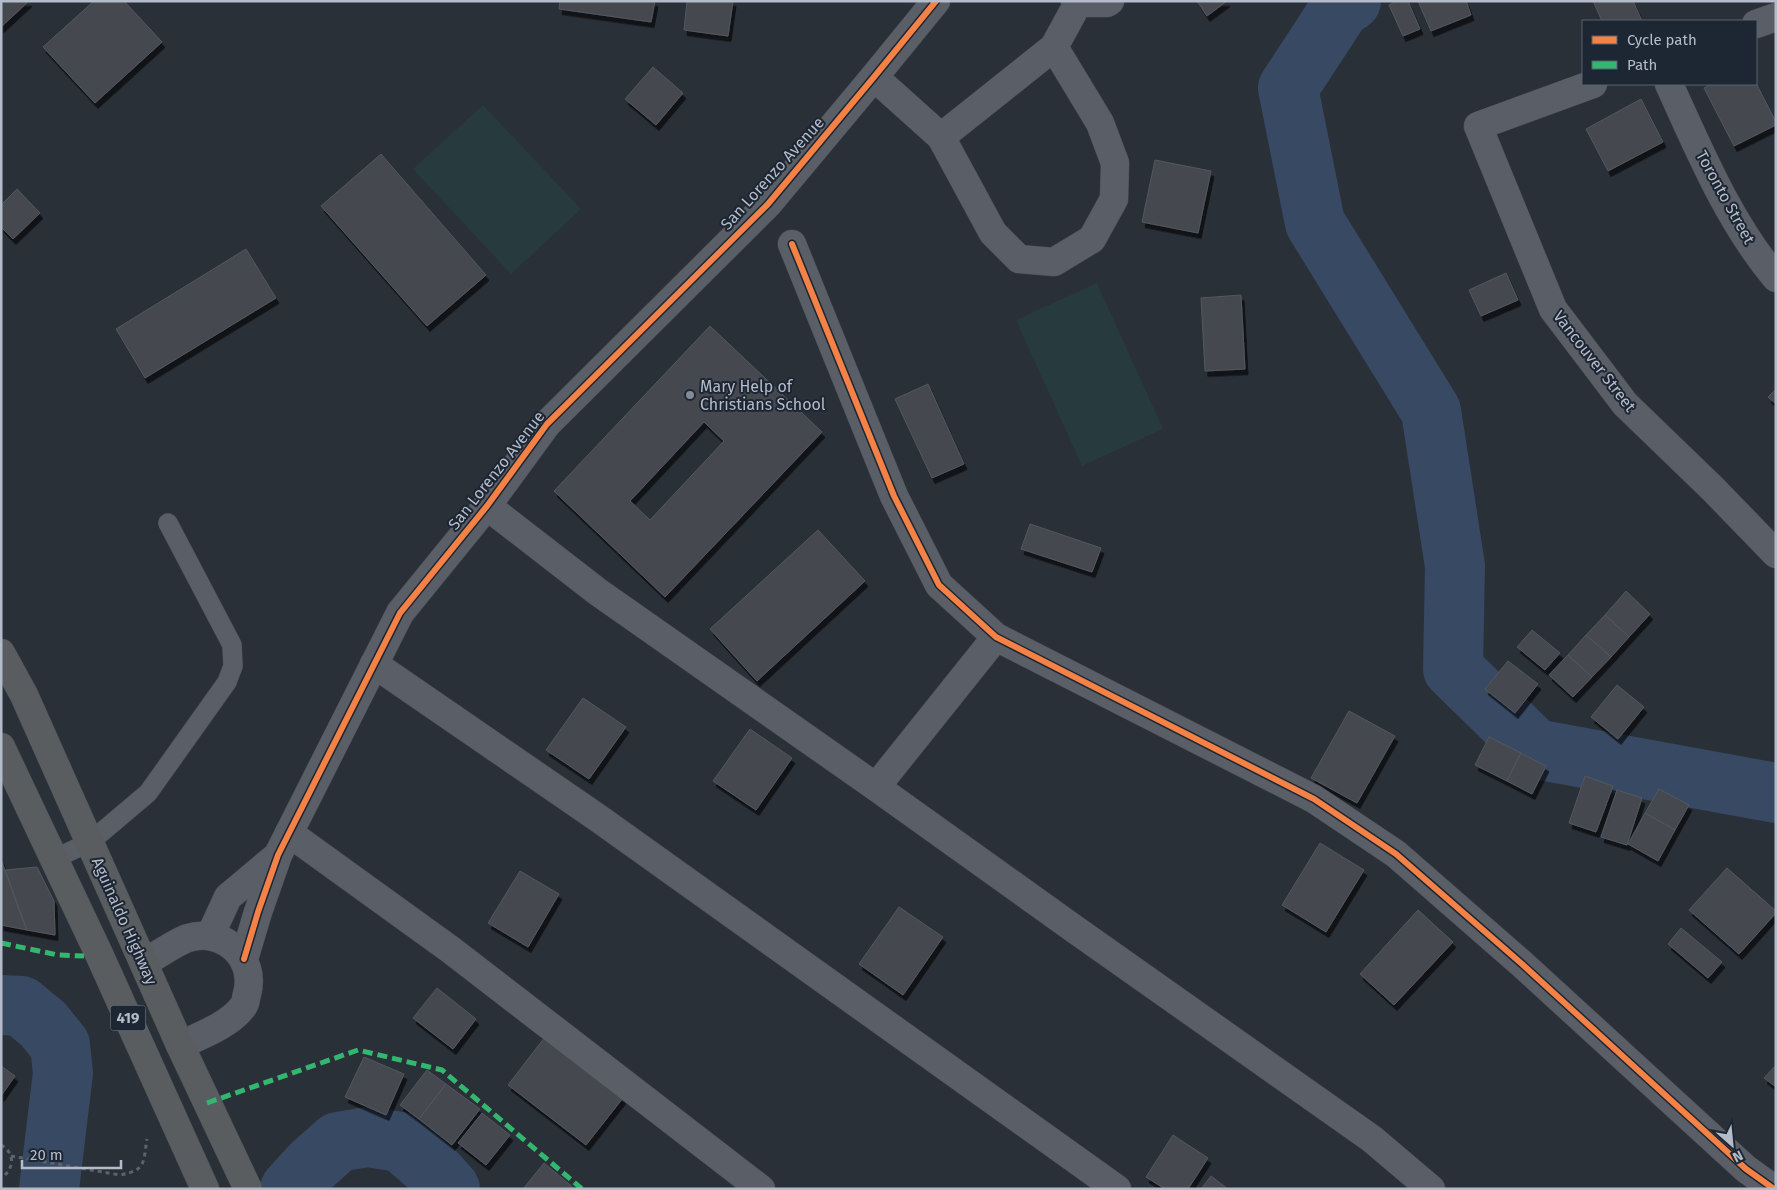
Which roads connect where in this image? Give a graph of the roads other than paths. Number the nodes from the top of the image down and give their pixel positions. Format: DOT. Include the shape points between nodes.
graph roads {
  1 [pos="936,1"];
  2 [pos="1110,1"];
  3 [pos="1076,2"];
  4 [pos="1776,17"];
  5 [pos="1757,24"];
  6 [pos="1054,47"];
  7 [pos="874,77"];
  8 [pos="1590,85"];
  9 [pos="1669,85"];
  10 [pos="941,137"];
  11 [pos="792,244"];
  12 [pos="1776,278"];
  13 [pos="487,506"];
  14 [pos="168,523"];
  15 [pos="1776,554"];
  16 [pos="996,638"];
  17 [pos="1,653"];
  18 [pos="374,664"];
  19 [pos="1,747"];
  20 [pos="876,787"];
  21 [pos="90,842"];
  22 [pos="284,844"];
  23 [pos="54,859"];
  24 [pos="210,936"];
  25 [pos="244,959"];
  26 [pos="144,963"];
  27 [pos="180,1045"];
  28 [pos="203,1184"];
  29 [pos="248,1189"];
  30 [pos="761,1189"];
  31 [pos="1117,1189"];
  32 [pos="1431,1189"];
  33 [pos="1774,1189"];
  1 -- 7 [label="street, San Lorenzo Avenue"];
  2 -- 3 [label="street"];
  3 -- 6 [label="street"];
  4 -- 5 [label="street"];
  6 -- 10 [label="street"];
  6 -- 10 [label="street" via="1100,123 1115,163 1114,199 1092,239 1054,262 1020,260 993,233"];
  7 -- 10 [label="street"];
  7 -- 13 [label="street, San Lorenzo Avenue" via="768,204 547,424"];
  8 -- 15 [label="street, Vancouver Street" via="1478,126 1552,309 1625,404"];
  9 -- 12 [label="street, Toronto Street" via="1714,182 1763,263"];
  11 -- 16 [label="street" via="894,496 939,586"];
  13 -- 18 [label="street, San Lorenzo Avenue" via="400,613"];
  13 -- 20 [label="street" via="598,592"];
  14 -- 21 [label="lane" via="232,645 233,666 227,682 148,793"];
  16 -- 20 [label="street"];
  16 -- 33 [label="street" via="1314,798 1396,854 1522,964 1746,1169"];
  17 -- 21 [label="highway, Aguinaldo Highway / 419" via="24,695"];
  18 -- 22 [label="street, San Lorenzo Avenue"];
  18 -- 31 [label="street" via="598,818"];
  19 -- 23 [label="highway, 419"];
  20 -- 32 [label="street" via="1372,1139"];
  21 -- 23 [label="lane"];
  21 -- 26 [label="highway, Aguinaldo Highway / 419"];
  22 -- 24 [label="street, San Lorenzo Avenue" via="228,897"];
  22 -- 25 [label="street, San Lorenzo Avenue"];
  22 -- 30 [label="street" via="451,950"];
  23 -- 28 [label="highway, 419"];
  24 -- 25 [label="street" via="230,944"];
  24 -- 26 [label="street" via="188,938"];
  25 -- 27 [label="street" via="250,984 244,1004 224,1024"];
  26 -- 27 [label="highway, Aguinaldo Highway / 419"];
  27 -- 29 [label="highway, Aguinaldo Highway / 419"];
}
